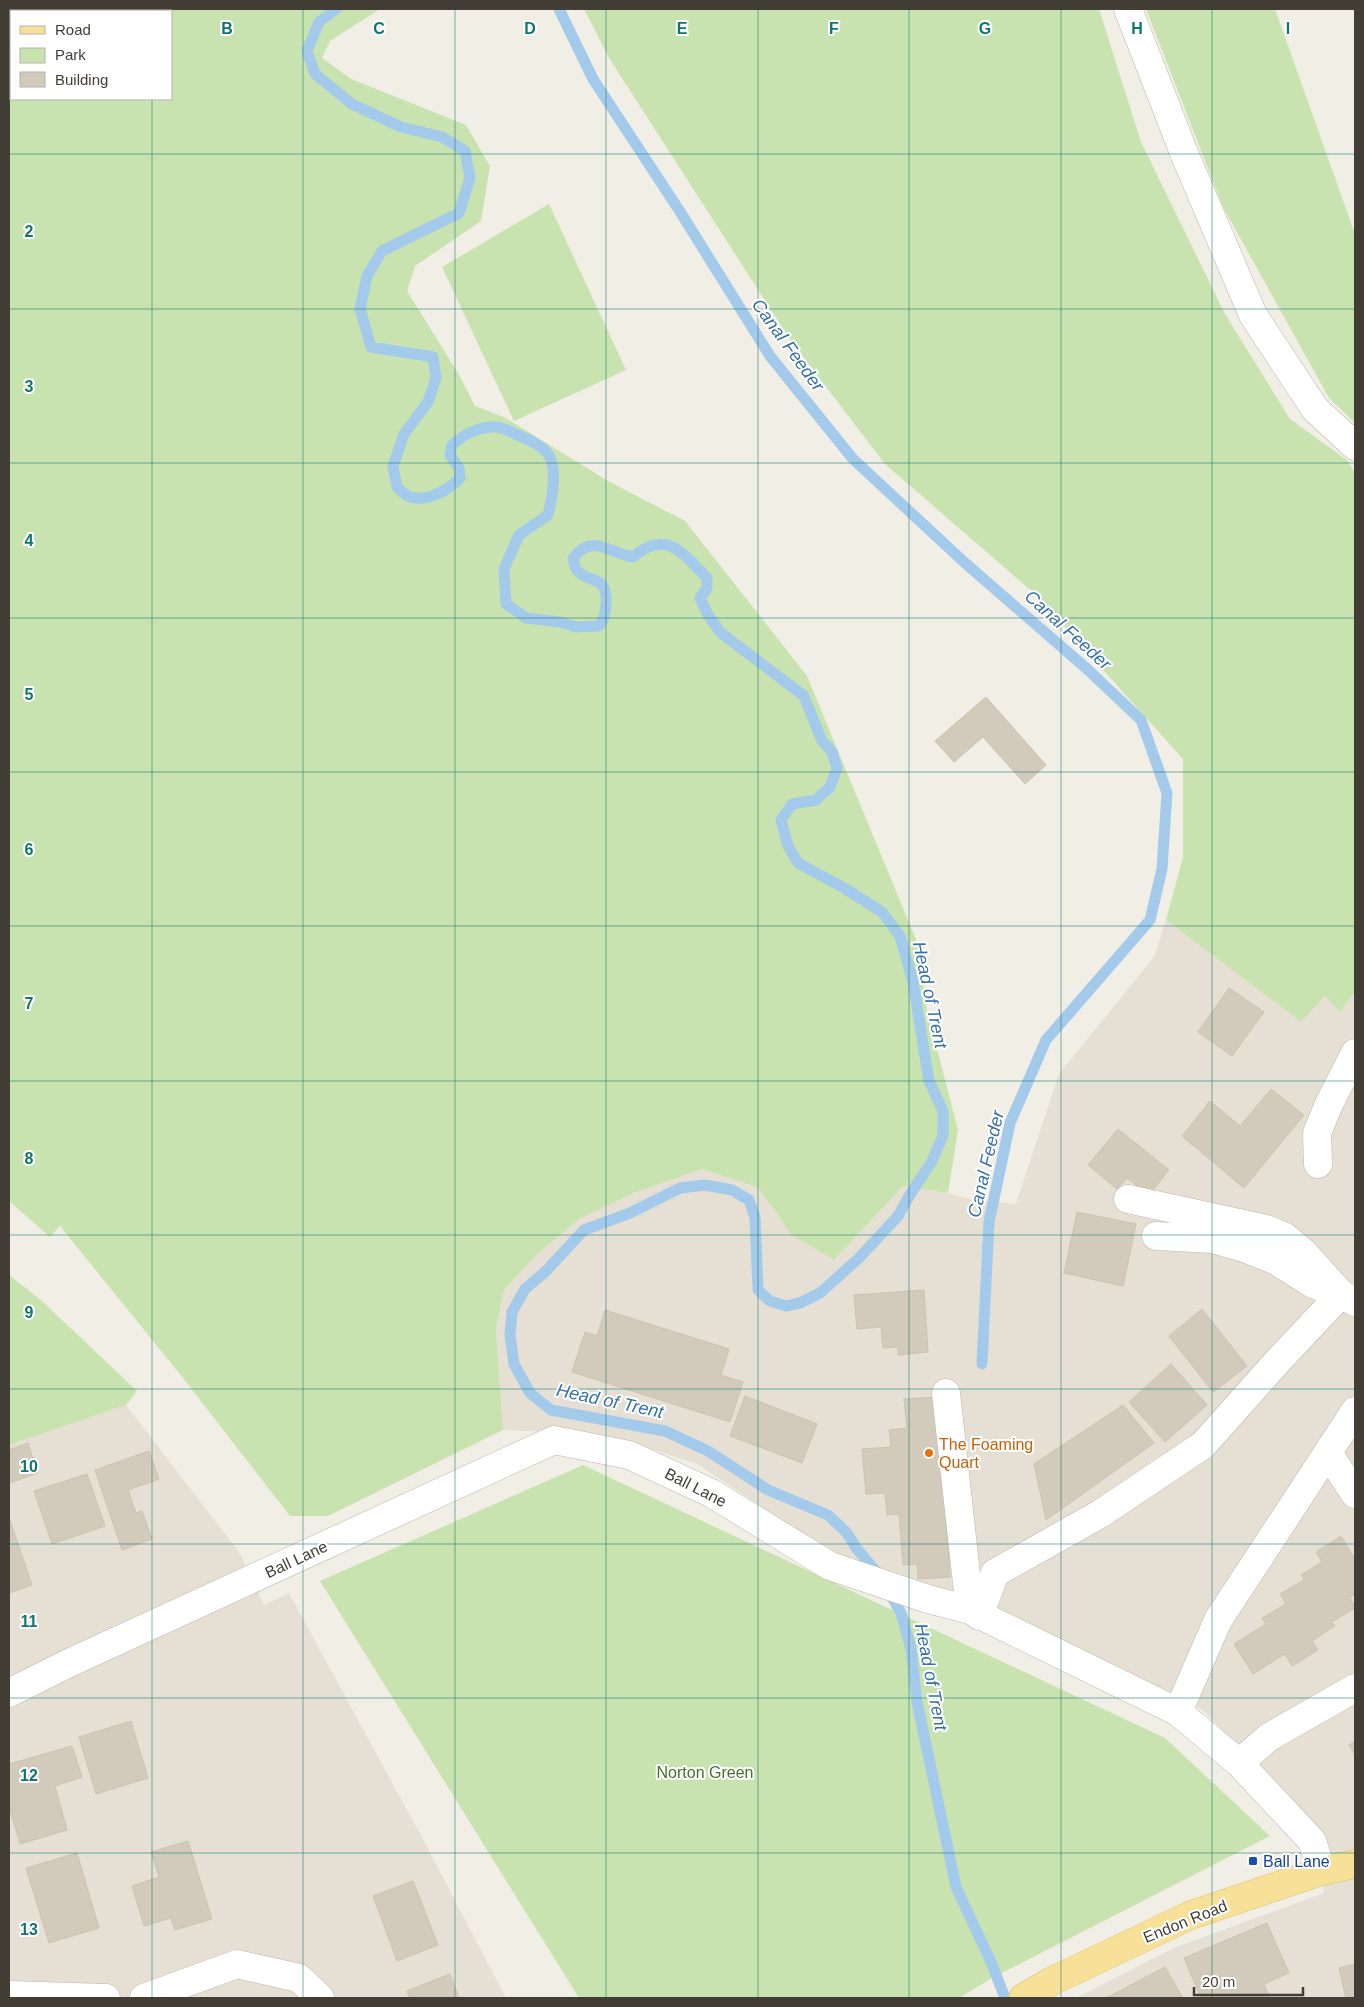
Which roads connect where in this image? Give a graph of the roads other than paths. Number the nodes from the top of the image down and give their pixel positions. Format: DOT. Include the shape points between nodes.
graph roads {
  1 [pos="1128,9"];
  2 [pos="1355,446"];
  3 [pos="1355,1053"];
  4 [pos="1318,1164"];
  5 [pos="1128,1199"];
  6 [pos="1156,1236"];
  7 [pos="1348,1298"];
  8 [pos="946,1393"];
  9 [pos="1355,1411"];
  10 [pos="1328,1453"];
  11 [pos="1355,1494"];
  12 [pos="975,1613"];
  13 [pos="1355,1688"];
  14 [pos="9,1693"];
  15 [pos="1178,1712"];
  16 [pos="1239,1763"];
  17 [pos="1355,1864"];
  18 [pos="1322,1871"];
  19 [pos="1034,1992"];
  20 [pos="9,1995"];
  21 [pos="106,1998"];
  22 [pos="144,1998"];
  23 [pos="320,1998"];
  1 -- 2 [label="street" via="1184,153 1253,315 1315,409"];
  3 -- 4 [label="street" via="1317,1133"];
  5 -- 7 [label="street" via="1266,1229 1285,1237"];
  6 -- 7 [label="street" via="1213,1239 1244,1248 1277,1261 1311,1283"];
  7 -- 12 [label="street" via="1202,1445 1100,1514 995,1573"];
  8 -- 12 [label="street"];
  9 -- 10 [label="street"];
  10 -- 11 [label="street"];
  10 -- 15 [label="street" via="1218,1620"];
  12 -- 14 [label="street, Ball Lane" via="830,1566 711,1493 629,1455 554,1440"];
  12 -- 15 [label="street, Ball Lane"];
  13 -- 16 [label="street" via="1268,1737"];
  15 -- 16 [label="street, Ball Lane"];
  16 -- 18 [label="street, Ball Lane" via="1312,1841"];
  17 -- 18 [label="main road, Endon Road"];
  18 -- 19 [label="main road, Endon Road" via="1190,1915"];
  20 -- 21 [label="street"];
  22 -- 23 [label="street" via="237,1964 299,1978"];
}
